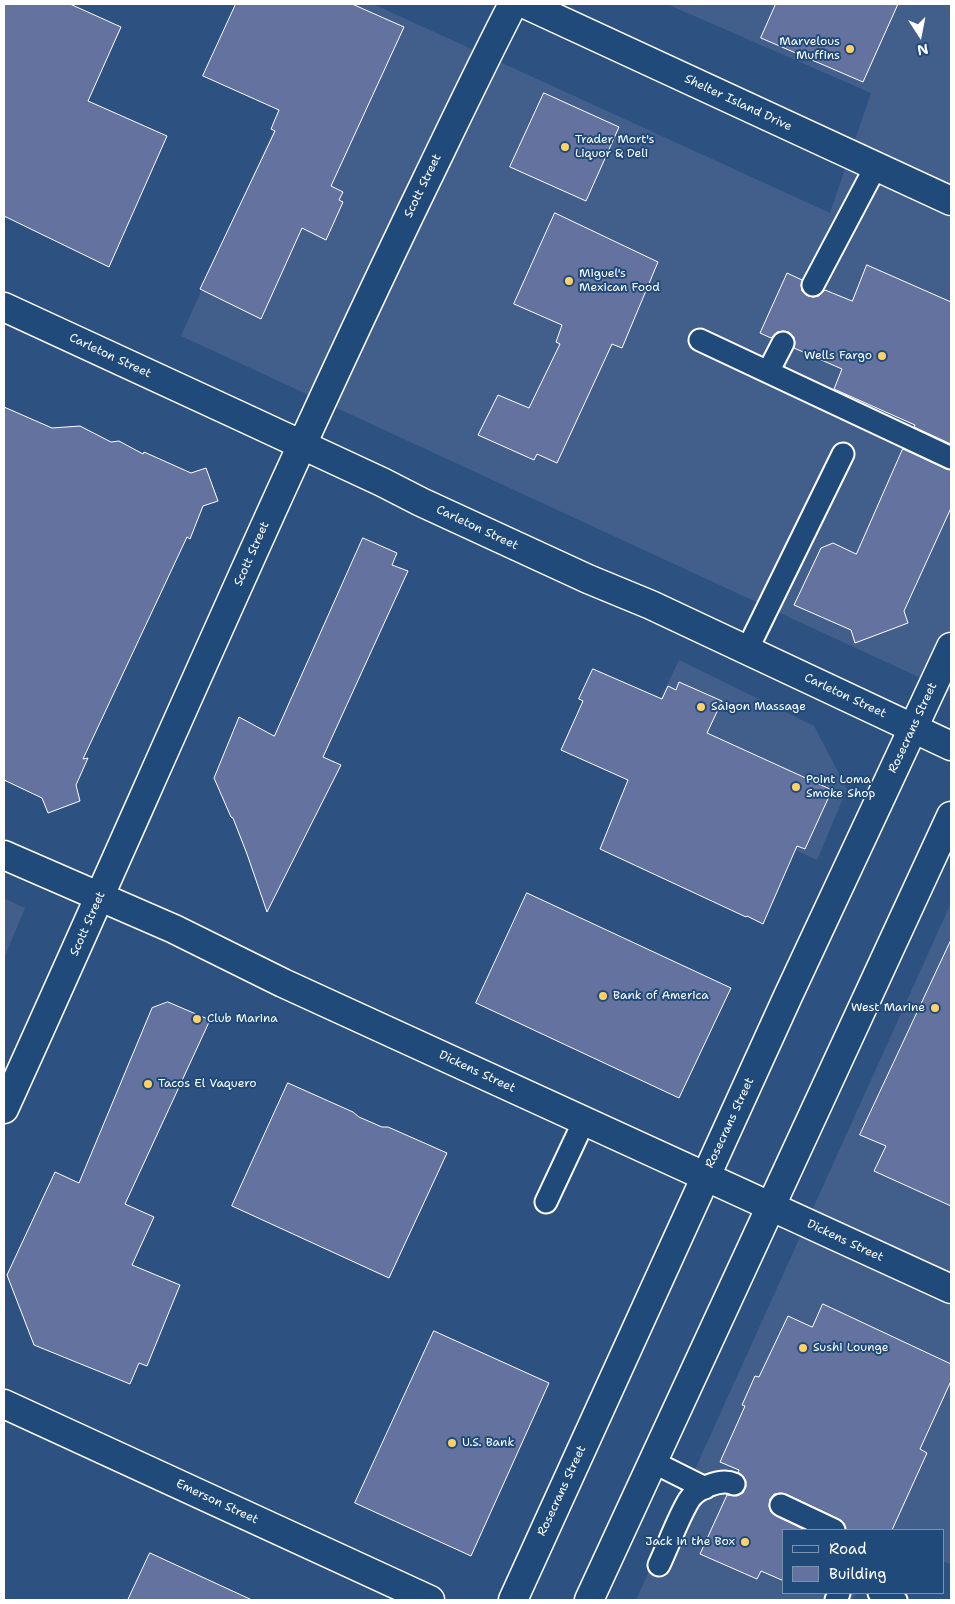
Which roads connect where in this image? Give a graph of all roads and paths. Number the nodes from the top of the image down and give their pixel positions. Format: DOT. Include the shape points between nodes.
graph roads {
  1 [pos="513,4"];
  2 [pos="525,4"];
  3 [pos="876,166"];
  4 [pos="951,201"];
  5 [pos="813,285"];
  6 [pos="4,307"];
  7 [pos="700,340"];
  8 [pos="783,343"];
  9 [pos="768,372"];
  10 [pos="300,445"];
  11 [pos="843,454"];
  12 [pos="951,458"];
  13 [pos="951,647"];
  14 [pos="747,650"];
  15 [pos="913,728"];
  16 [pos="951,746"];
  17 [pos="951,816"];
  18 [pos="4,855"];
  19 [pos="100,898"];
  20 [pos="4,1109"];
  21 [pos="584,1121"];
  22 [pos="706,1177"];
  23 [pos="546,1202"];
  24 [pos="771,1207"];
  25 [pos="951,1289"];
  26 [pos="4,1404"];
  27 [pos="653,1462"];
  28 [pos="734,1484"];
  29 [pos="705,1488"];
  30 [pos="781,1505"];
  31 [pos="832,1529"];
  32 [pos="659,1565"];
  33 [pos="881,1594"];
  34 [pos="430,1600"];
  35 [pos="513,1600"];
  36 [pos="589,1600"];
  37 [pos="896,1600"];
  1 -- 10 [label="main road, Scott Street"];
  2 -- 3 [label="main road, Shelter Island Drive"];
  3 -- 4 [label="main road, Shelter Island Drive"];
  3 -- 5 [label="lane"];
  6 -- 10 [label="main road, Carleton Street"];
  7 -- 9 [label="lane"];
  8 -- 9 [label="lane"];
  9 -- 12 [label="lane"];
  10 -- 14 [label="main road, Carleton Street"];
  10 -- 19 [label="main road, Scott Street"];
  11 -- 14 [label="lane"];
  13 -- 15 [label="main road, Rosecrans Street"];
  14 -- 15 [label="main road, Carleton Street"];
  15 -- 16 [label="main road, Carleton Street"];
  15 -- 22 [label="main road, Rosecrans Street"];
  17 -- 24 [label="main road"];
  18 -- 19 [label="main road, Dickens Street"];
  19 -- 20 [label="main road, Scott Street"];
  19 -- 21 [label="main road, Dickens Street" via="174,929 283,983"];
  21 -- 22 [label="main road, Dickens Street"];
  21 -- 23 [label="lane"];
  22 -- 24 [label="main road, Dickens Street"];
  22 -- 35 [label="main road, Rosecrans Street"];
  24 -- 25 [label="main road, Dickens Street"];
  24 -- 27 [label="main road"];
  26 -- 34 [label="main road, Emerson Street"];
  27 -- 29 [label="lane"];
  27 -- 36 [label="main road"];
  28 -- 29 [label="lane" via="713,1483"];
  29 -- 32 [label="lane" via="690,1498"];
  30 -- 31 [label="lane"];
  33 -- 37 [label="lane"];
}
